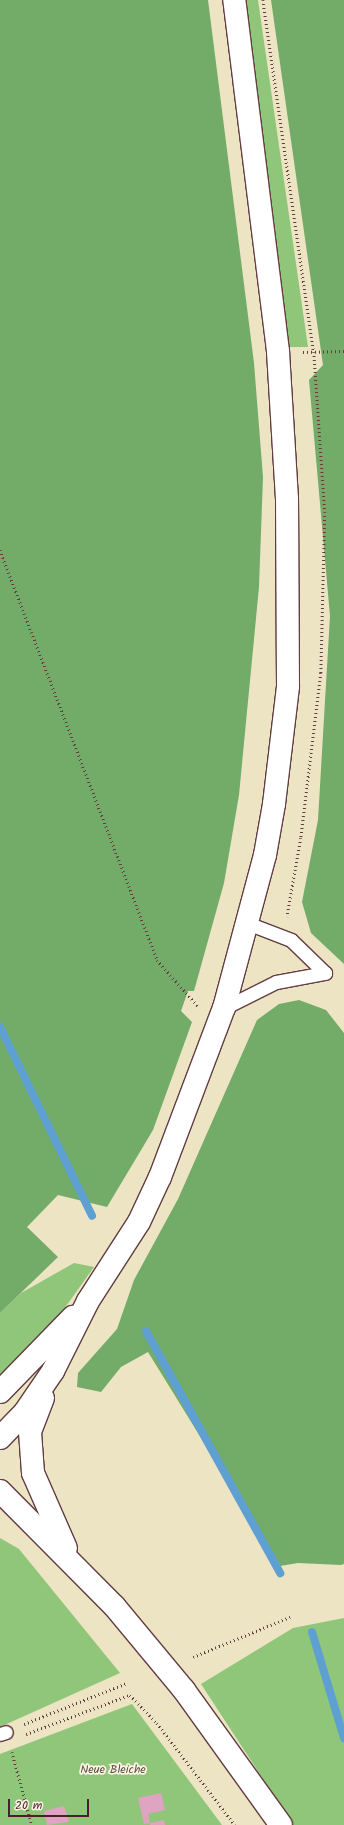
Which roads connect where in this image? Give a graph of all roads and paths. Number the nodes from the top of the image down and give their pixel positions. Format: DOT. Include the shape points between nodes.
graph roads {
  1 [pos="234,0"];
  2 [pos="344,351"];
  3 [pos="314,352"];
  4 [pos="0,550"];
  5 [pos="247,923"];
  6 [pos="224,1008"];
  7 [pos="217,1028"];
  8 [pos="88,1301"];
  9 [pos="53,1371"];
  10 [pos="0,1392"];
  11 [pos="0,1438"];
  12 [pos="0,1491"];
  13 [pos="73,1562"];
  14 [pos="290,1617"];
  15 [pos="193,1657"];
  16 [pos="126,1683"];
  17 [pos="5,1735"];
  18 [pos="32,1825"];
  19 [pos="235,1825"];
  20 [pos="281,1825"];
  1 -- 5 [label="street" via="278,351 289,556 284,737 265,855"];
  2 -- 3 [label="path"];
  4 -- 7 [label="path" via="157,960"];
  5 -- 6 [label="street"];
  5 -- 6 [label="lane" via="291,940 325,973 276,982"];
  6 -- 7 [label="street"];
  7 -- 8 [label="street" via="160,1177 139,1222"];
  8 -- 9 [label="street"];
  8 -- 10 [label="street"];
  9 -- 11 [label="street" via="25,1412"];
  9 -- 13 [label="street" via="30,1432 31,1451 40,1494"];
  12 -- 13 [label="street"];
  13 -- 20 [label="street" via="184,1690"];
  14 -- 15 [label="path"];
  16 -- 17 [label="path"];
  17 -- 18 [label="path"];
  17 -- 19 [label="path" via="130,1695 157,1723"];
}
